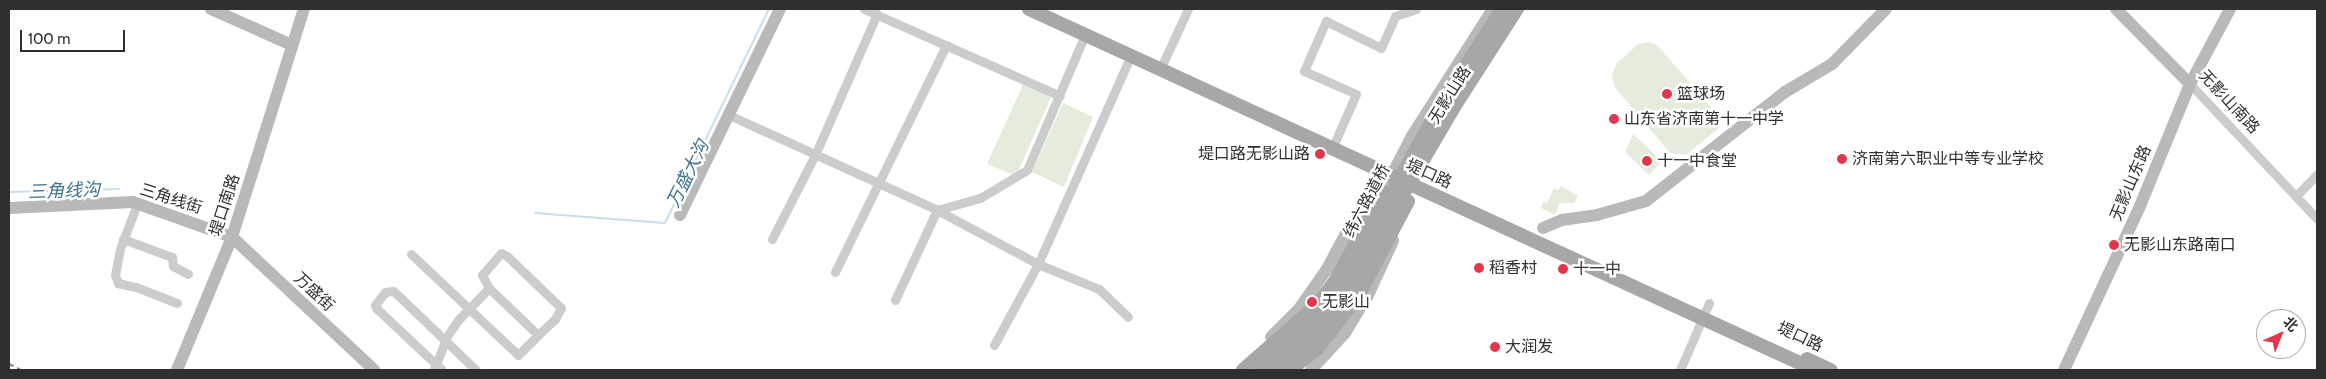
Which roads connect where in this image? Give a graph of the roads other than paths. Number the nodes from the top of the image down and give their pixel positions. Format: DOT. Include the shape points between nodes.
graph roads {
  1 [pos="211,9"];
  2 [pos="304,9"];
  3 [pos="780,9"];
  4 [pos="864,9"];
  5 [pos="1029,9"];
  6 [pos="1046,9"];
  7 [pos="1188,9"];
  8 [pos="1416,9"];
  9 [pos="1493,9"];
  10 [pos="1502,9"];
  11 [pos="1517,9"];
  12 [pos="1524,9"];
  13 [pos="1886,9"];
  14 [pos="2116,9"];
  15 [pos="2230,9"];
  16 [pos="877,14"];
  17 [pos="1085,35"];
  18 [pos="292,45"];
  19 [pos="946,45"];
  20 [pos="1129,60"];
  21 [pos="1162,63"];
  22 [pos="2190,84"];
  23 [pos="1060,96"];
  24 [pos="729,115"];
  25 [pos="1335,142"];
  26 [pos="815,154"];
  27 [pos="1394,174"];
  28 [pos="2317,174"];
  29 [pos="1417,183"];
  30 [pos="880,184"];
  31 [pos="1383,192"];
  32 [pos="2296,196"];
  33 [pos="1408,201"];
  34 [pos="138,204"];
  35 [pos="9,208"];
  36 [pos="937,210"];
  37 [pos="680,215"];
  38 [pos="2317,219"];
  39 [pos="1543,228"];
  40 [pos="232,237"];
  41 [pos="123,239"];
  42 [pos="772,239"];
  43 [pos="412,254"];
  44 [pos="1038,264"];
  45 [pos="835,272"];
  46 [pos="188,274"];
  47 [pos="489,288"];
  48 [pos="895,300"];
  49 [pos="177,303"];
  50 [pos="469,308"];
  51 [pos="1704,315"];
  52 [pos="1128,317"];
  53 [pos="538,335"];
  54 [pos="445,341"];
  55 [pos="994,345"];
  56 [pos="437,368"];
  57 [pos="178,370"];
  58 [pos="374,370"];
  59 [pos="476,370"];
  60 [pos="1234,370"];
  61 [pos="1243,370"];
  62 [pos="1262,370"];
  63 [pos="1279,370"];
  64 [pos="1290,370"];
  65 [pos="1311,370"];
  66 [pos="1680,370"];
  67 [pos="1815,370"];
  68 [pos="1831,370"];
  69 [pos="2064,370"];
  1 -- 18 [label="street"];
  2 -- 18 [label="street, 堤口南路"];
  3 -- 24 [label="street"];
  4 -- 16 [label="street"];
  5 -- 17 [label="main road, 堤口路"];
  6 -- 21 [label="main road, 堤口路"];
  7 -- 21 [label="street"];
  8 -- 25 [label="street" via="1395,16 1381,48 1326,21 1304,71 1356,94"];
  9 -- 27 [label="street, 无影山路" via="1412,136"];
  10 -- 62 [label="main road, 纬六路道桥, bridge" via="1442,103 1335,295 1302,335"];
  11 -- 63 [label="main road, 纬六路道桥, bridge" via="1454,107 1351,290 1315,336"];
  12 -- 29 [label="street, 无影山路" via="1457,112"];
  13 -- 39 [label="street" via="1832,64 1784,92 1646,201 1597,215 1562,220"];
  14 -- 22 [label="street, 无影山南路"];
  15 -- 22 [label="street, 无影山东路"];
  16 -- 19 [label="street"];
  16 -- 26 [label="street"];
  17 -- 20 [label="main road, 堤口路"];
  17 -- 23 [label="street"];
  18 -- 40 [label="street, 堤口南路"];
  19 -- 23 [label="street"];
  19 -- 30 [label="street"];
  20 -- 27 [label="main road, 堤口路"];
  20 -- 44 [label="street"];
  21 -- 25 [label="main road, 堤口路"];
  22 -- 32 [label="street, 无影山南路"];
  22 -- 69 [label="street, 无影山东路" via="2140,206"];
  23 -- 36 [label="street" via="1027,170 980,198"];
  24 -- 26 [label="street"];
  24 -- 37 [label="street"];
  25 -- 27 [label="main road, 堤口路"];
  26 -- 30 [label="street"];
  26 -- 42 [label="street"];
  27 -- 29 [label="main road, 堤口路"];
  27 -- 31 [label="street, 无影山路"];
  28 -- 32 [label="street"];
  29 -- 33 [label="street, 无影山路"];
  29 -- 51 [label="main road, 堤口路"];
  30 -- 36 [label="street"];
  30 -- 45 [label="street"];
  31 -- 60 [label="street, 无影山路" via="1350,226 1327,270 1300,309"];
  31 -- 61 [label="main road" via="1334,283 1316,306"];
  32 -- 38 [label="street, 无影山南路"];
  33 -- 64 [label="main road" via="1359,294 1317,348"];
  33 -- 65 [label="street, 无影山路" via="1389,252 1360,309 1346,333"];
  34 -- 35 [label="street, 三角线街"];
  34 -- 40 [label="street, 三角线街"];
  34 -- 41 [label="street"];
  36 -- 44 [label="street"];
  36 -- 48 [label="street"];
  40 -- 57 [label="street, 堤口南路"];
  40 -- 58 [label="street, 万盛街"];
  41 -- 46 [label="street" via="172,257 173,266"];
  41 -- 49 [label="street" via="115,275 118,283"];
  43 -- 50 [label="street"];
  44 -- 52 [label="street" via="1099,289"];
  44 -- 55 [label="street"];
  47 -- 50 [label="street"];
  47 -- 53 [label="street"];
  47 -- 53 [label="street" via="482,275 501,253 508,256 561,308 555,319"];
  50 -- 53 [label="street" via="518,355"];
  50 -- 54 [label="street"];
  51 -- 66 [label="street"];
  51 -- 67 [label="main road, 堤口路"];
  51 -- 68 [label="main road, 堤口路"];
  54 -- 56 [label="street"];
  54 -- 56 [label="street" via="393,291 379,298 375,305 377,309"];
  54 -- 59 [label="street"];
}
